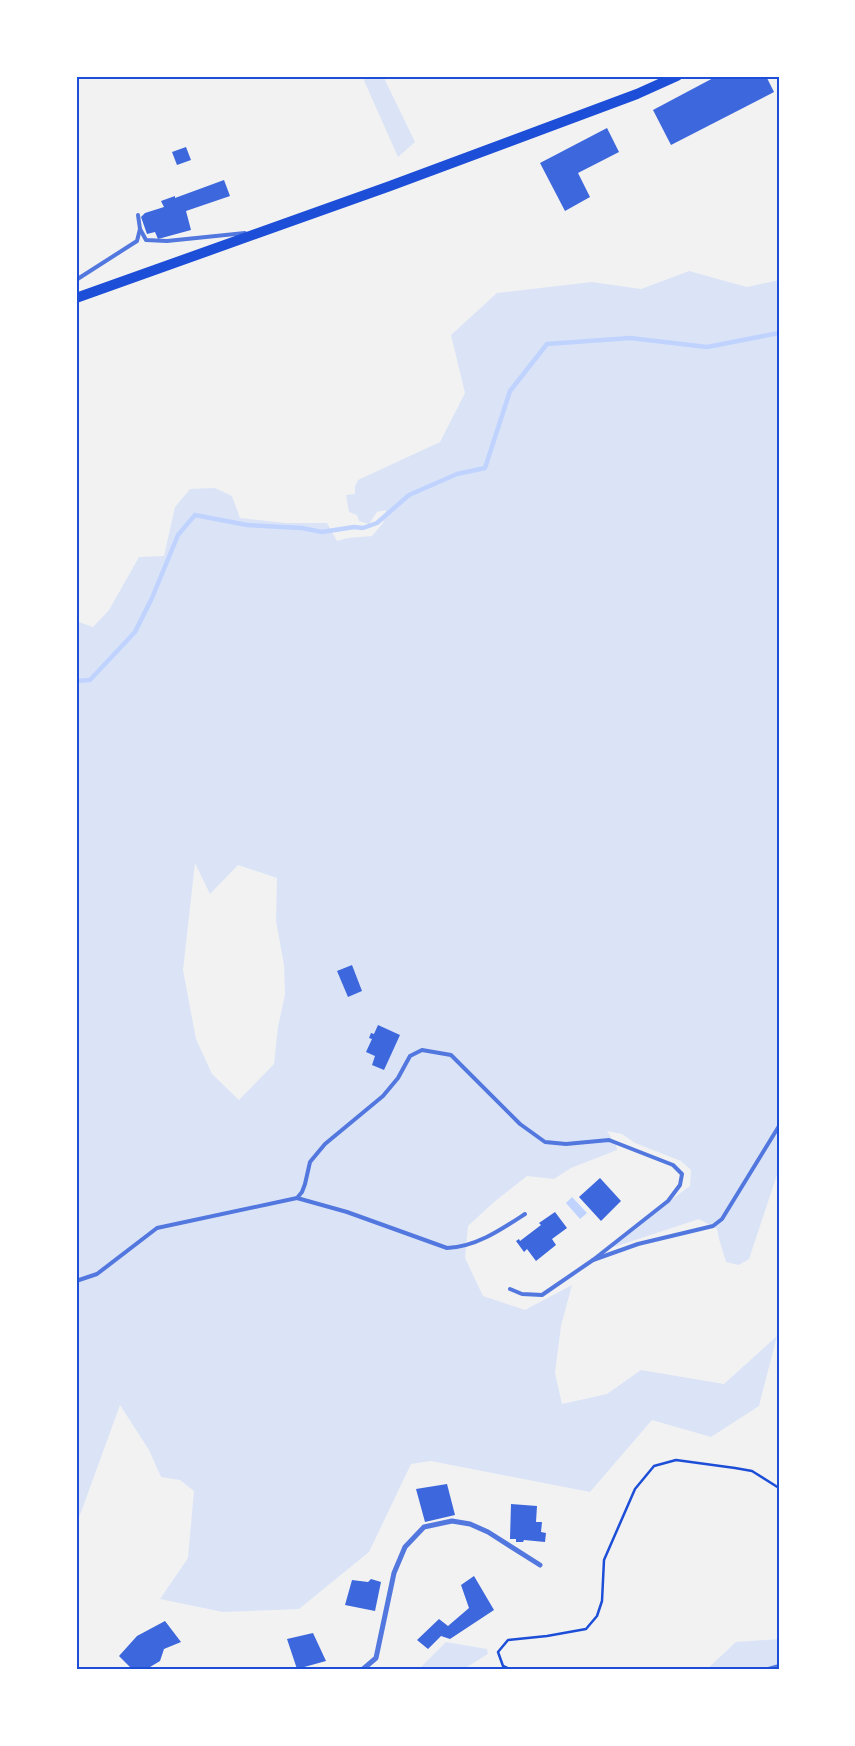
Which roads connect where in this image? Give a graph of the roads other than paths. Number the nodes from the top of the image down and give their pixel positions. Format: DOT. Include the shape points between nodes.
graph roads {
  1 [pos="677,76"];
  2 [pos="138,215"];
  3 [pos="140,229"];
  4 [pos="260,233"];
  5 [pos="76,280"];
  6 [pos="76,298"];
  7 [pos="779,1126"];
  8 [pos="297,1198"];
  9 [pos="525,1214"];
  10 [pos="593,1260"];
  11 [pos="76,1280"];
  12 [pos="510,1289"];
  13 [pos="540,1565"];
  14 [pos="779,1666"];
  15 [pos="362,1670"];
  16 [pos="765,1670"];
  1 -- 4 [label="main road" via="619,101"];
  2 -- 3 [label="lane"];
  3 -- 4 [label="lane" via="146,240 167,241"];
  3 -- 5 [label="lane" via="137,241"];
  4 -- 6 [label="main road"];
  7 -- 10 [label="lane" via="722,1219 712,1226 638,1244"];
  8 -- 9 [label="lane" via="347,1212 447,1248 459,1248 496,1233"];
  8 -- 10 [label="lane" via="305,1184 310,1162 325,1144 383,1096 410,1056 422,1050 438,1052 451,1055 520,1124 545,1142 566,1144 609,1140 673,1165 682,1174 680,1185 668,1201"];
  8 -- 11 [label="lane" via="157,1228 97,1274"];
  10 -- 12 [label="lane" via="542,1295 522,1294"];
  13 -- 15 [label="street" via="470,1524 452,1521 424,1527 405,1547 394,1573 376,1658"];
  14 -- 16 [label="lane"];
}
